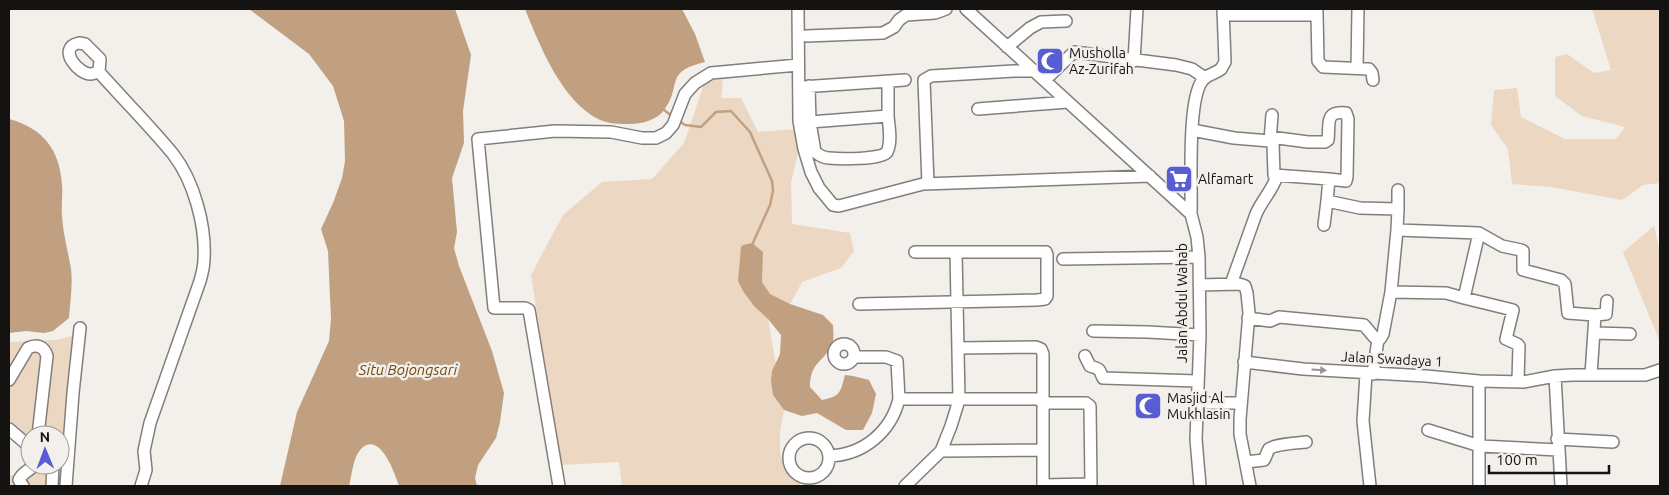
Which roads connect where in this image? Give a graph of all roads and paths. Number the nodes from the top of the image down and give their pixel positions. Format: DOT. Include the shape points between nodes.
graph roads {
  1 [pos="798,9"];
  2 [pos="946,9"];
  3 [pos="966,9"];
  4 [pos="1137,9"];
  5 [pos="1358,9"];
  6 [pos="1223,12"];
  7 [pos="1244,12"];
  8 [pos="1317,12"];
  9 [pos="1066,21"];
  10 [pos="806,36"];
  11 [pos="1007,47"];
  12 [pos="1134,61"];
  13 [pos="798,65"];
  14 [pos="1358,68"];
  15 [pos="1034,71"];
  16 [pos="99,72"];
  17 [pos="1205,78"];
  18 [pos="888,80"];
  19 [pos="904,80"];
  20 [pos="1045,80"];
  21 [pos="1373,80"];
  22 [pos="804,86"];
  23 [pos="1068,102"];
  24 [pos="978,109"];
  25 [pos="1272,115"];
  26 [pos="888,116"];
  27 [pos="810,122"];
  28 [pos="1192,130"];
  29 [pos="1270,139"];
  30 [pos="1150,176"];
  31 [pos="1276,176"];
  32 [pos="1329,179"];
  33 [pos="928,184"];
  34 [pos="1398,190"];
  35 [pos="1327,201"];
  36 [pos="1398,209"];
  37 [pos="1191,214"];
  38 [pos="1324,225"];
  39 [pos="1397,230"];
  40 [pos="1479,233"];
  41 [pos="915,252"];
  42 [pos="956,252"];
  43 [pos="1199,257"];
  44 [pos="1063,259"];
  45 [pos="1231,284"];
  46 [pos="1199,285"];
  47 [pos="1391,292"];
  48 [pos="1464,298"];
  49 [pos="1607,300"];
  50 [pos="957,303"];
  51 [pos="859,304"];
  52 [pos="1594,315"];
  53 [pos="1248,318"];
  54 [pos="80,328"];
  55 [pos="1094,331"];
  56 [pos="1594,334"];
  57 [pos="1630,334"];
  58 [pos="1200,335"];
  59 [pos="1378,339"];
  60 [pos="958,348"];
  61 [pos="1085,356"];
  62 [pos="854,357"];
  63 [pos="1244,362"];
  64 [pos="1660,370"];
  65 [pos="1370,374"];
  66 [pos="1591,375"];
  67 [pos="1555,376"];
  68 [pos="9,380"];
  69 [pos="1197,381"];
  70 [pos="1478,381"];
  71 [pos="1518,382"];
  72 [pos="899,399"];
  73 [pos="958,400"];
  74 [pos="1042,401"];
  75 [pos="1197,402"];
  76 [pos="1241,403"];
  77 [pos="39,425"];
  78 [pos="9,429"];
  79 [pos="1428,430"];
  80 [pos="20,438"];
  81 [pos="1306,442"];
  82 [pos="1613,442"];
  83 [pos="1557,445"];
  84 [pos="1480,446"];
  85 [pos="1043,450"];
  86 [pos="941,451"];
  87 [pos="829,456"];
  88 [pos="1246,462"];
  89 [pos="811,482"];
  90 [pos="1043,485"];
  91 [pos="1091,485"];
  92 [pos="66,486"];
  93 [pos="141,486"];
  94 [pos="559,486"];
  95 [pos="905,486"];
  96 [pos="1200,486"];
  97 [pos="1250,486"];
  98 [pos="1370,486"];
  99 [pos="1479,486"];
  100 [pos="1561,486"];
  1 -- 13 [label="street"];
  2 -- 10 [label="street" via="906,15 883,33"];
  3 -- 11 [label="street"];
  4 -- 12 [label="street"];
  5 -- 14 [label="street"];
  6 -- 7 [label="street"];
  6 -- 17 [label="street" via="1225,62 1221,69"];
  7 -- 8 [label="street"];
  8 -- 14 [label="street" via="1320,65"];
  9 -- 11 [label="street" via="1041,22"];
  11 -- 15 [label="street"];
  12 -- 17 [label="street" via="1176,65 1192,69"];
  12 -- 20 [label="street" via="1074,52"];
  13 -- 22 [label="street"];
  13 -- 94 [label="street" via="711,73 684,94 673,125 656,138 611,132 555,132 478,139 494,308 529,310"];
  14 -- 21 [label="street" via="1369,69"];
  15 -- 20 [label="street"];
  15 -- 33 [label="street" via="931,76 924,80"];
  16 -- 93 [label="street" via="174,156 197,204 203,230 204,259 200,281 150,423 144,451 146,470"];
  17 -- 28 [label="street, Jalan Abdul Wahab" via="1198,90"];
  18 -- 19 [label="street"];
  18 -- 22 [label="street"];
  18 -- 26 [label="street"];
  20 -- 23 [label="street"];
  22 -- 27 [label="street"];
  22 -- 33 [label="street" via="799,121 804,149 819,188 833,205"];
  23 -- 24 [label="street"];
  23 -- 30 [label="street"];
  25 -- 29 [label="street"];
  26 -- 27 [label="street"];
  26 -- 27 [label="street" via="887,150 882,156 870,158 819,155 815,152"];
  28 -- 29 [label="street" via="1234,138"];
  28 -- 37 [label="street, Jalan Abdul Wahab"];
  29 -- 31 [label="street"];
  29 -- 32 [label="street" via="1326,142 1331,115 1346,113 1346,181"];
  30 -- 33 [label="street"];
  30 -- 37 [label="street"];
  31 -- 32 [label="street"];
  31 -- 45 [label="street" via="1274,186 1259,206"];
  32 -- 35 [label="street"];
  34 -- 36 [label="street"];
  35 -- 36 [label="street" via="1360,208"];
  35 -- 38 [label="street"];
  36 -- 39 [label="street"];
  37 -- 43 [label="street, Jalan Abdul Wahab"];
  39 -- 40 [label="street"];
  39 -- 47 [label="street"];
  40 -- 48 [label="street"];
  40 -- 52 [label="street" via="1502,246 1523,251 1523,270 1561,280 1565,284 1568,312"];
  41 -- 42 [label="street"];
  42 -- 50 [label="street"];
  42 -- 50 [label="street" via="1043,251 1047,255 1045,299"];
  43 -- 44 [label="street"];
  43 -- 46 [label="street, Jalan Abdul Wahab"];
  45 -- 46 [label="street"];
  45 -- 53 [label="street" via="1242,284 1246,289"];
  46 -- 58 [label="street, Jalan Abdul Wahab"];
  47 -- 48 [label="street" via="1446,293"];
  47 -- 59 [label="street" via="1383,334"];
  48 -- 71 [label="street" via="1513,310 1506,339 1518,345"];
  49 -- 52 [label="street" via="1606,314"];
  50 -- 51 [label="street"];
  50 -- 60 [label="street"];
  52 -- 56 [label="street"];
  53 -- 59 [label="street" via="1270,321 1279,317 1364,325"];
  53 -- 63 [label="street"];
  54 -- 92 [label="street"];
  55 -- 58 [label="street"];
  56 -- 57 [label="street"];
  56 -- 66 [label="street"];
  58 -- 69 [label="street, Jalan Abdul Wahab"];
  59 -- 65 [label="street"];
  60 -- 73 [label="street"];
  60 -- 74 [label="street" via="1036,347 1041,350"];
  61 -- 69 [label="street" via="1090,366 1098,368 1104,378"];
  62 -- 72 [label="street" via="886,357 897,362"];
  63 -- 65 [label="street, Jalan Swadaya 1, one-way"];
  63 -- 76 [label="street"];
  64 -- 66 [label="street, Jalan Swadaya 1" via="1646,375"];
  65 -- 70 [label="street, Jalan Swadaya 1"];
  65 -- 98 [label="street" via="1363,421"];
  66 -- 67 [label="street, Jalan Swadaya 1"];
  67 -- 71 [label="street, Jalan Swadaya 1"];
  67 -- 83 [label="street"];
  68 -- 77 [label="street" via="28,348 37,346 46,351"];
  69 -- 75 [label="street, Jalan Abdul Wahab"];
  70 -- 71 [label="street, Jalan Swadaya 1"];
  70 -- 84 [label="street"];
  72 -- 73 [label="street"];
  72 -- 87 [label="street" via="881,434 861,448"];
  73 -- 74 [label="street"];
  73 -- 86 [label="street"];
  74 -- 85 [label="street"];
  74 -- 91 [label="street" via="1086,403 1090,406"];
  75 -- 76 [label="street"];
  75 -- 96 [label="street, Jalan Abdul Wahab"];
  76 -- 88 [label="street" via="1240,434"];
  78 -- 80 [label="street"];
  79 -- 84 [label="street"];
  81 -- 88 [label="street" via="1273,448 1264,460"];
  82 -- 83 [label="street"];
  83 -- 84 [label="street"];
  83 -- 100 [label="street"];
  84 -- 99 [label="street"];
  85 -- 86 [label="street"];
  85 -- 90 [label="street"];
  86 -- 95 [label="street"];
  87 -- 89 [label="street" via="824,470"];
  87 -- 89 [label="street" via="821,441 812,438 804,438 790,448 790,465"];
  88 -- 97 [label="street"];
  90 -- 91 [label="street"];
}
